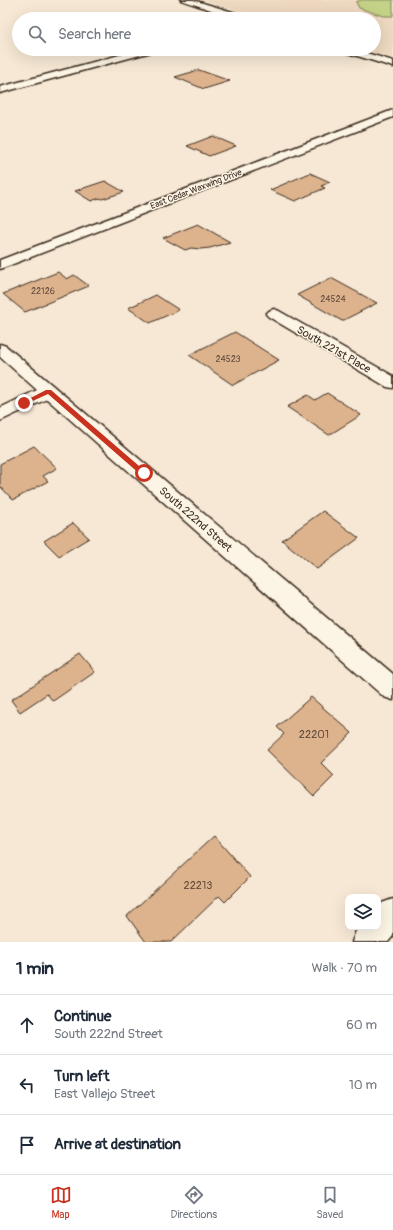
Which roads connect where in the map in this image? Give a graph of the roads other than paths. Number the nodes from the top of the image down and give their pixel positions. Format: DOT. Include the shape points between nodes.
graph roads {
  1 [pos="185,0"];
  2 [pos="224,12"];
  3 [pos="126,56"];
  4 [pos="367,56"];
  5 [pos="393,64"];
  6 [pos="0,90"];
  7 [pos="393,113"];
  8 [pos="0,265"];
  9 [pos="274,314"];
  10 [pos="0,349"];
  11 [pos="393,383"];
  12 [pos="48,391"];
  13 [pos="0,414"];
  14 [pos="393,689"];
  15 [pos="393,914"];
  16 [pos="368,942"];
  1 -- 2 [label="street"];
  3 -- 6 [label="street"];
  4 -- 5 [label="street"];
  7 -- 8 [label="street, East Cedar Waxwing Drive"];
  9 -- 11 [label="street, South 221st Place"];
  10 -- 12 [label="street, South 222nd Street"];
  12 -- 13 [label="street"];
  12 -- 14 [label="street, South 222nd Street"];
  15 -- 16 [label="street"];
}
